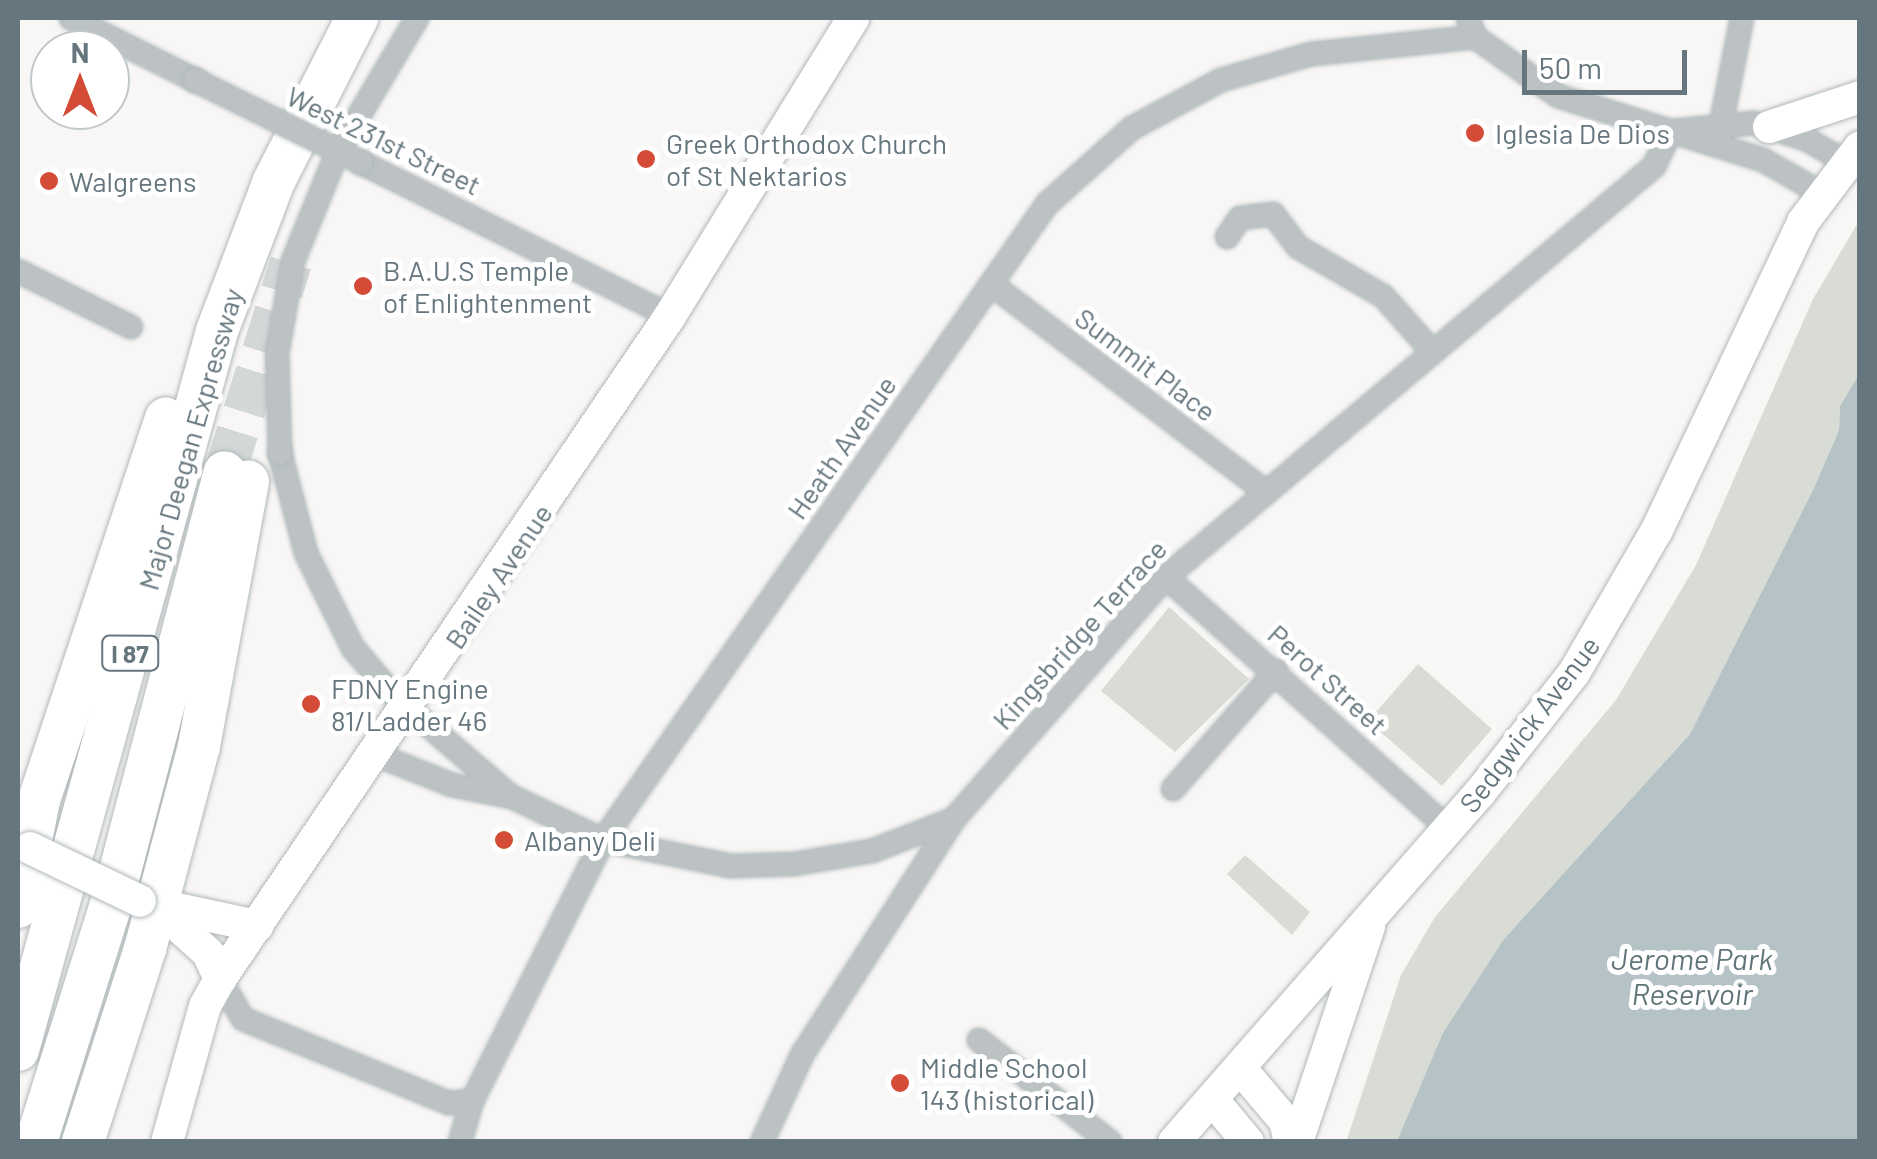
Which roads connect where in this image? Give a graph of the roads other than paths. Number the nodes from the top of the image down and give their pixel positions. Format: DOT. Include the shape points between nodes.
graph roads {
  1 [pos="71,18"];
  2 [pos="357,18"];
  3 [pos="416,18"];
  4 [pos="853,18"];
  5 [pos="1429,18"];
  6 [pos="1742,18"];
  7 [pos="1472,27"];
  8 [pos="1428,43"];
  9 [pos="1860,96"];
  10 [pos="1723,123"];
  11 [pos="1769,126"];
  12 [pos="1671,131"];
  13 [pos="1715,147"];
  14 [pos="338,151"];
  15 [pos="1853,154"];
  16 [pos="1821,193"];
  17 [pos="1227,236"];
  18 [pos="244,256"];
  19 [pos="18,272"];
  20 [pos="991,284"];
  21 [pos="670,316"];
  22 [pos="131,327"];
  23 [pos="1432,350"];
  24 [pos="1265,491"];
  25 [pos="1166,577"];
  26 [pos="1276,672"];
  27 [pos="409,709"];
  28 [pos="377,755"];
  29 [pos="1173,789"];
  30 [pos="512,797"];
  31 [pos="954,819"];
  32 [pos="1448,828"];
  33 [pos="603,840"];
  34 [pos="24,845"];
  35 [pos="148,904"];
  36 [pos="18,907"];
  37 [pos="1372,918"];
  38 [pos="257,926"];
  39 [pos="220,979"];
  40 [pos="979,1040"];
  41 [pos="18,1050"];
  42 [pos="1240,1068"];
  43 [pos="1212,1099"];
  44 [pos="472,1101"];
  45 [pos="36,1142"];
  46 [pos="83,1142"];
  47 [pos="168,1142"];
  48 [pos="460,1142"];
  49 [pos="762,1142"];
  50 [pos="1110,1142"];
  51 [pos="1174,1142"];
  52 [pos="1248,1142"];
  53 [pos="1294,1142"];
  1 -- 14 [label="street, West 231st Street, bridge"];
  2 -- 18 [label="highway, Major Deegan Expressway / I 87" via="307,110"];
  3 -- 14 [label="street, bridge"];
  4 -- 21 [label="street, Bailey Avenue"];
  5 -- 8 [label="street"];
  6 -- 10 [label="street"];
  7 -- 8 [label="street, Heath Avenue"];
  7 -- 12 [label="street" via="1558,96"];
  8 -- 20 [label="street, Heath Avenue" via="1280,61 1174,102 1087,164 1047,204"];
  9 -- 11 [label="street"];
  10 -- 11 [label="street"];
  10 -- 12 [label="street"];
  10 -- 13 [label="street"];
  11 -- 15 [label="street"];
  12 -- 13 [label="street"];
  12 -- 23 [label="street, Kingsbridge Terrace" via="1654,166"];
  13 -- 16 [label="street" via="1763,160"];
  14 -- 21 [label="street, West 231st Street, bridge"];
  14 -- 27 [label="street, bridge" via="286,291 276,386 280,453 294,518 329,605 366,665"];
  15 -- 16 [label="street, Sedgwick Avenue"];
  16 -- 32 [label="street, Sedgwick Avenue" via="1742,341 1657,530 1597,636 1541,717"];
  17 -- 23 [label="street" via="1240,218 1273,214 1298,247 1383,296"];
  18 -- 34 [label="highway" via="174,398"];
  18 -- 41 [label="highway, Major Deegan Expressway / I 87" via="195,408"];
  19 -- 22 [label="street"];
  20 -- 24 [label="street, Summit Place"];
  20 -- 33 [label="street, Heath Avenue"];
  21 -- 27 [label="street, Bailey Avenue"];
  23 -- 24 [label="street, Kingsbridge Terrace"];
  24 -- 25 [label="street, Kingsbridge Terrace"];
  25 -- 26 [label="street, Perot Street"];
  25 -- 31 [label="street, Kingsbridge Terrace"];
  26 -- 29 [label="street"];
  26 -- 32 [label="street, Perot Street"];
  27 -- 28 [label="street, Bailey Avenue"];
  27 -- 30 [label="street"];
  28 -- 30 [label="street" via="452,785"];
  28 -- 38 [label="street, Bailey Avenue"];
  30 -- 33 [label="street"];
  31 -- 33 [label="street" via="872,850 794,864 715,864"];
  31 -- 49 [label="street, Kingsbridge Terrace" via="802,1055"];
  32 -- 37 [label="street, Sedgwick Avenue"];
  33 -- 44 [label="street, Heath Avenue"];
  34 -- 35 [label="street, bridge"];
  34 -- 36 [label="highway"];
  35 -- 38 [label="street"];
  35 -- 39 [label="street" via="208,953"];
  35 -- 45 [label="highway, Major Deegan Expressway / I 87" via="222,646 236,477"];
  35 -- 46 [label="highway"];
  37 -- 42 [label="street, Sedgwick Avenue"];
  37 -- 53 [label="street"];
  38 -- 39 [label="street, Bailey Avenue"];
  39 -- 44 [label="street" via="242,1019 449,1102"];
  39 -- 47 [label="street, Bailey Avenue" via="205,1006"];
  40 -- 50 [label="street"];
  42 -- 43 [label="street, Sedgwick Avenue"];
  42 -- 53 [label="street" via="1285,1121"];
  43 -- 51 [label="street, Sedgwick Avenue"];
  43 -- 52 [label="street"];
  44 -- 48 [label="street, Heath Avenue"];
}
